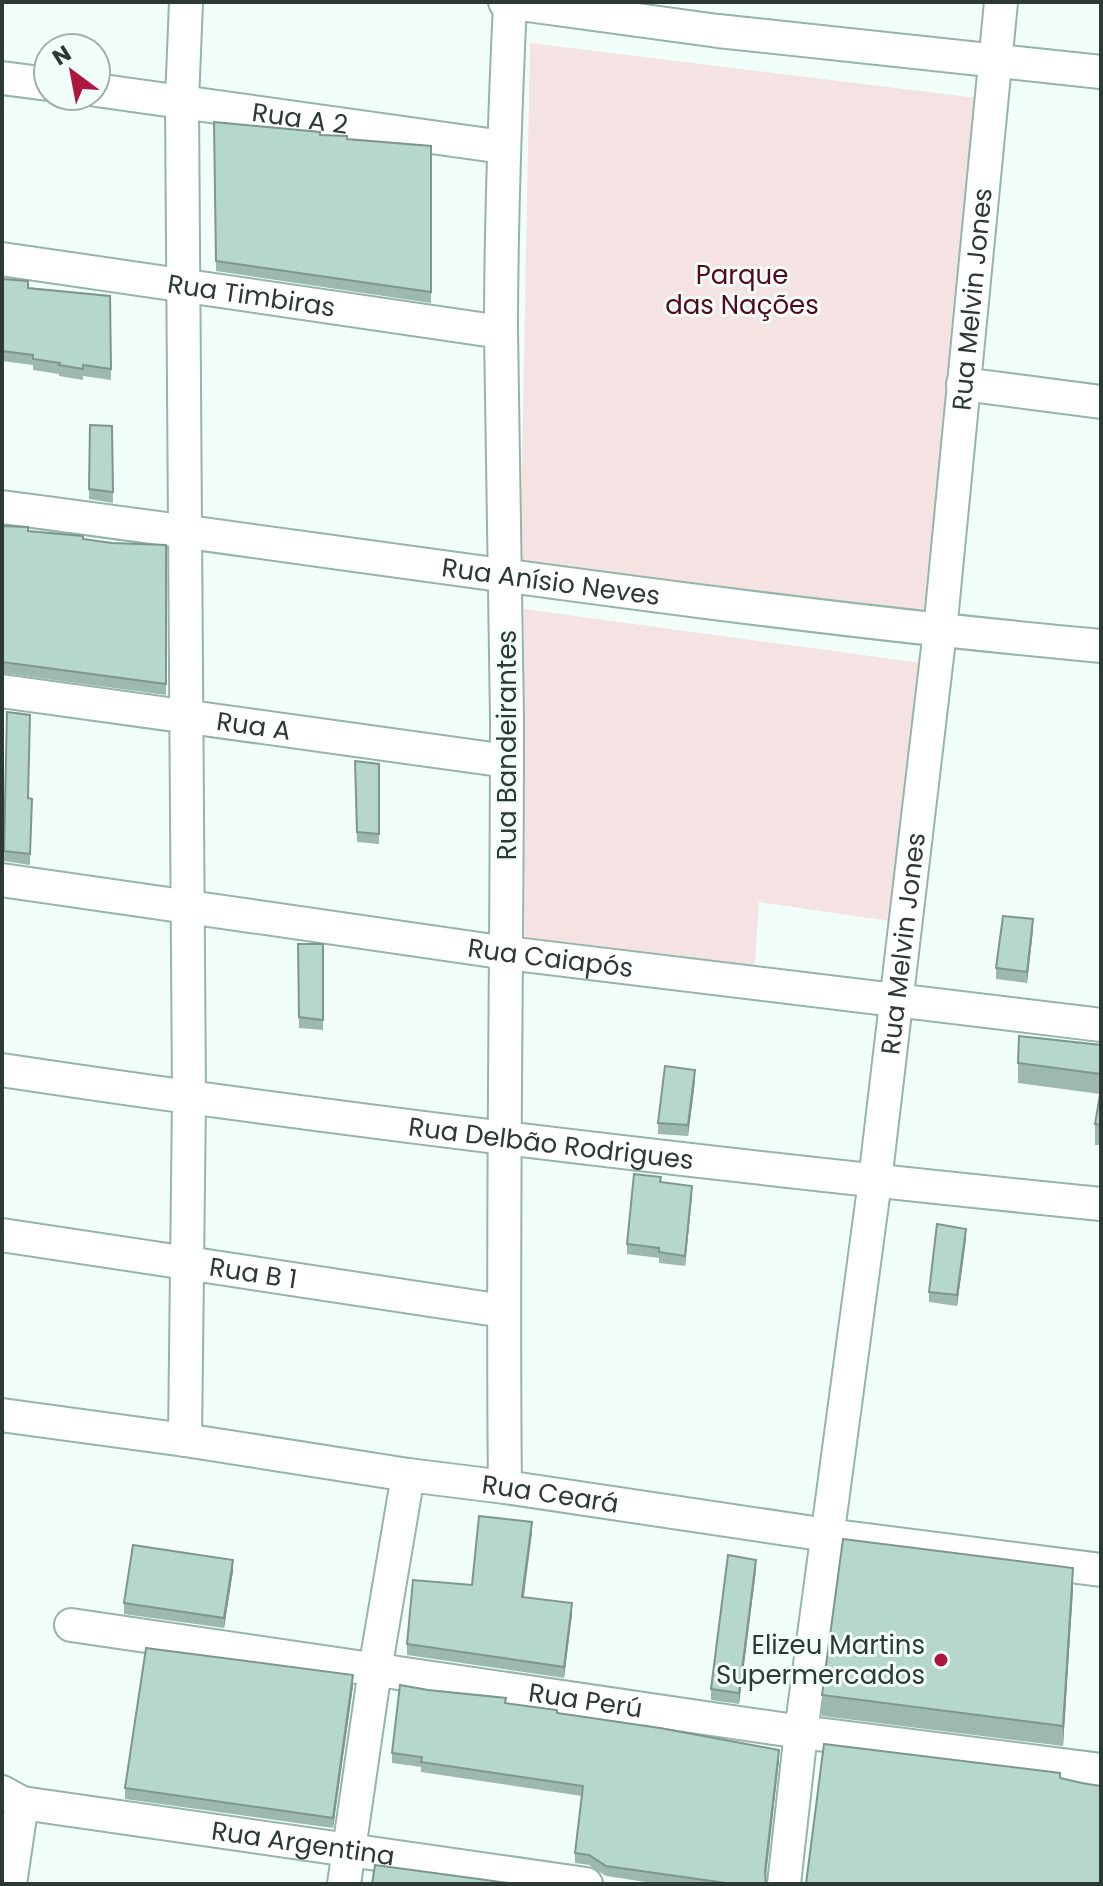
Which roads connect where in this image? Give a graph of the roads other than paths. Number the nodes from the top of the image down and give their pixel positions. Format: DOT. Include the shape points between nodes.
graph roads {
  1 [pos="186,2"];
  2 [pos="508,2"];
  3 [pos="704,2"];
  4 [pos="1001,2"];
  5 [pos="718,31"];
  6 [pos="995,63"];
  7 [pos="1101,72"];
  8 [pos="2,78"];
  9 [pos="32,82"];
  10 [pos="112,92"];
  11 [pos="182,101"];
  12 [pos="503,147"];
  13 [pos="2,259"];
  14 [pos="184,286"];
  15 [pos="501,332"];
  16 [pos="963,384"];
  17 [pos="1101,402"];
  18 [pos="2,507"];
  19 [pos="186,531"];
  20 [pos="506,577"];
  21 [pos="940,631"];
  22 [pos="1101,646"];
  23 [pos="2,691"];
  24 [pos="184,717"];
  25 [pos="507,761"];
  26 [pos="2,880"];
  27 [pos="188,908"];
  28 [pos="507,953"];
  29 [pos="897,998"];
  30 [pos="1101,1025"];
  31 [pos="2,1070"];
  32 [pos="189,1098"];
  33 [pos="506,1139"];
  34 [pos="875,1181"];
  35 [pos="1101,1204"];
  36 [pos="2,1235"];
  37 [pos="186,1262"];
  38 [pos="503,1311"];
  39 [pos="2,1415"];
  40 [pos="185,1440"];
  41 [pos="408,1475"];
  42 [pos="505,1487"];
  43 [pos="827,1535"];
  44 [pos="1101,1570"];
  45 [pos="71,1625"];
  46 [pos="375,1670"];
  47 [pos="801,1732"];
  48 [pos="1101,1770"];
  49 [pos="12,1798"];
  50 [pos="349,1852"];
  51 [pos="10,1884"];
  52 [pos="344,1884"];
  53 [pos="586,1884"];
  54 [pos="784,1884"];
  1 -- 11 [label="street"];
  2 -- 5 [label="street"];
  2 -- 12 [label="street, Rua Bandeirantes"];
  3 -- 5 [label="street"];
  4 -- 6 [label="street, Rua Melvin Jones"];
  5 -- 6 [label="street"];
  6 -- 7 [label="street"];
  6 -- 16 [label="street, Rua Melvin Jones"];
  8 -- 9 [label="street"];
  10 -- 11 [label="street, Rua A 2"];
  11 -- 12 [label="street, Rua A 2"];
  11 -- 14 [label="street"];
  12 -- 15 [label="street, Rua Bandeirantes"];
  13 -- 14 [label="street, Rua Timbiras"];
  14 -- 15 [label="street, Rua Timbiras"];
  14 -- 19 [label="street"];
  15 -- 20 [label="street, Rua Bandeirantes"];
  16 -- 17 [label="street"];
  16 -- 21 [label="street, Rua Melvin Jones"];
  18 -- 19 [label="street, Rua Anísio Neves"];
  19 -- 20 [label="street, Rua Anísio Neves"];
  19 -- 24 [label="street"];
  20 -- 21 [label="street, Rua Anísio Neves"];
  20 -- 25 [label="street, Rua Bandeirantes"];
  21 -- 22 [label="street, Rua Anísio Neves"];
  21 -- 29 [label="street, Rua Melvin Jones"];
  23 -- 24 [label="street, Rua A"];
  24 -- 25 [label="street, Rua A"];
  24 -- 27 [label="street"];
  25 -- 28 [label="street, Rua Bandeirantes"];
  26 -- 27 [label="street, Rua Caiapós"];
  27 -- 28 [label="street, Rua Caiapós"];
  27 -- 32 [label="street"];
  28 -- 29 [label="street, Rua Caiapós"];
  28 -- 33 [label="street, Rua Bandeirantes"];
  29 -- 30 [label="street, Rua Caiapós"];
  29 -- 34 [label="street, Rua Melvin Jones"];
  31 -- 32 [label="street, Rua Delbão Rodrigues"];
  32 -- 33 [label="street, Rua Delbão Rodrigues"];
  32 -- 37 [label="street"];
  33 -- 34 [label="street, Rua Delbão Rodrigues"];
  33 -- 38 [label="street, Rua Bandeirantes"];
  34 -- 35 [label="street, Rua Delbão Rodrigues"];
  34 -- 43 [label="street, Rua Melvin Jones"];
  36 -- 37 [label="street, Rua B 1"];
  37 -- 38 [label="street, Rua B 1"];
  37 -- 40 [label="street"];
  38 -- 42 [label="street, Rua Bandeirantes"];
  39 -- 40 [label="street, Rua Ceará"];
  40 -- 41 [label="street, Rua Ceará"];
  41 -- 42 [label="street, Rua Ceará"];
  41 -- 46 [label="street"];
  42 -- 43 [label="street, Rua Ceará"];
  43 -- 44 [label="street, Rua Ceará"];
  43 -- 47 [label="street, Rua Melvin Jones"];
  45 -- 46 [label="street, Rua Perú"];
  46 -- 47 [label="street, Rua Perú"];
  46 -- 50 [label="street"];
  47 -- 48 [label="street, Rua Perú"];
  47 -- 54 [label="street, Rua Melvin Jones"];
  49 -- 50 [label="street, Rua Argentina"];
  49 -- 51 [label="street"];
  50 -- 52 [label="street"];
  50 -- 53 [label="street, Rua Argentina"];
}
